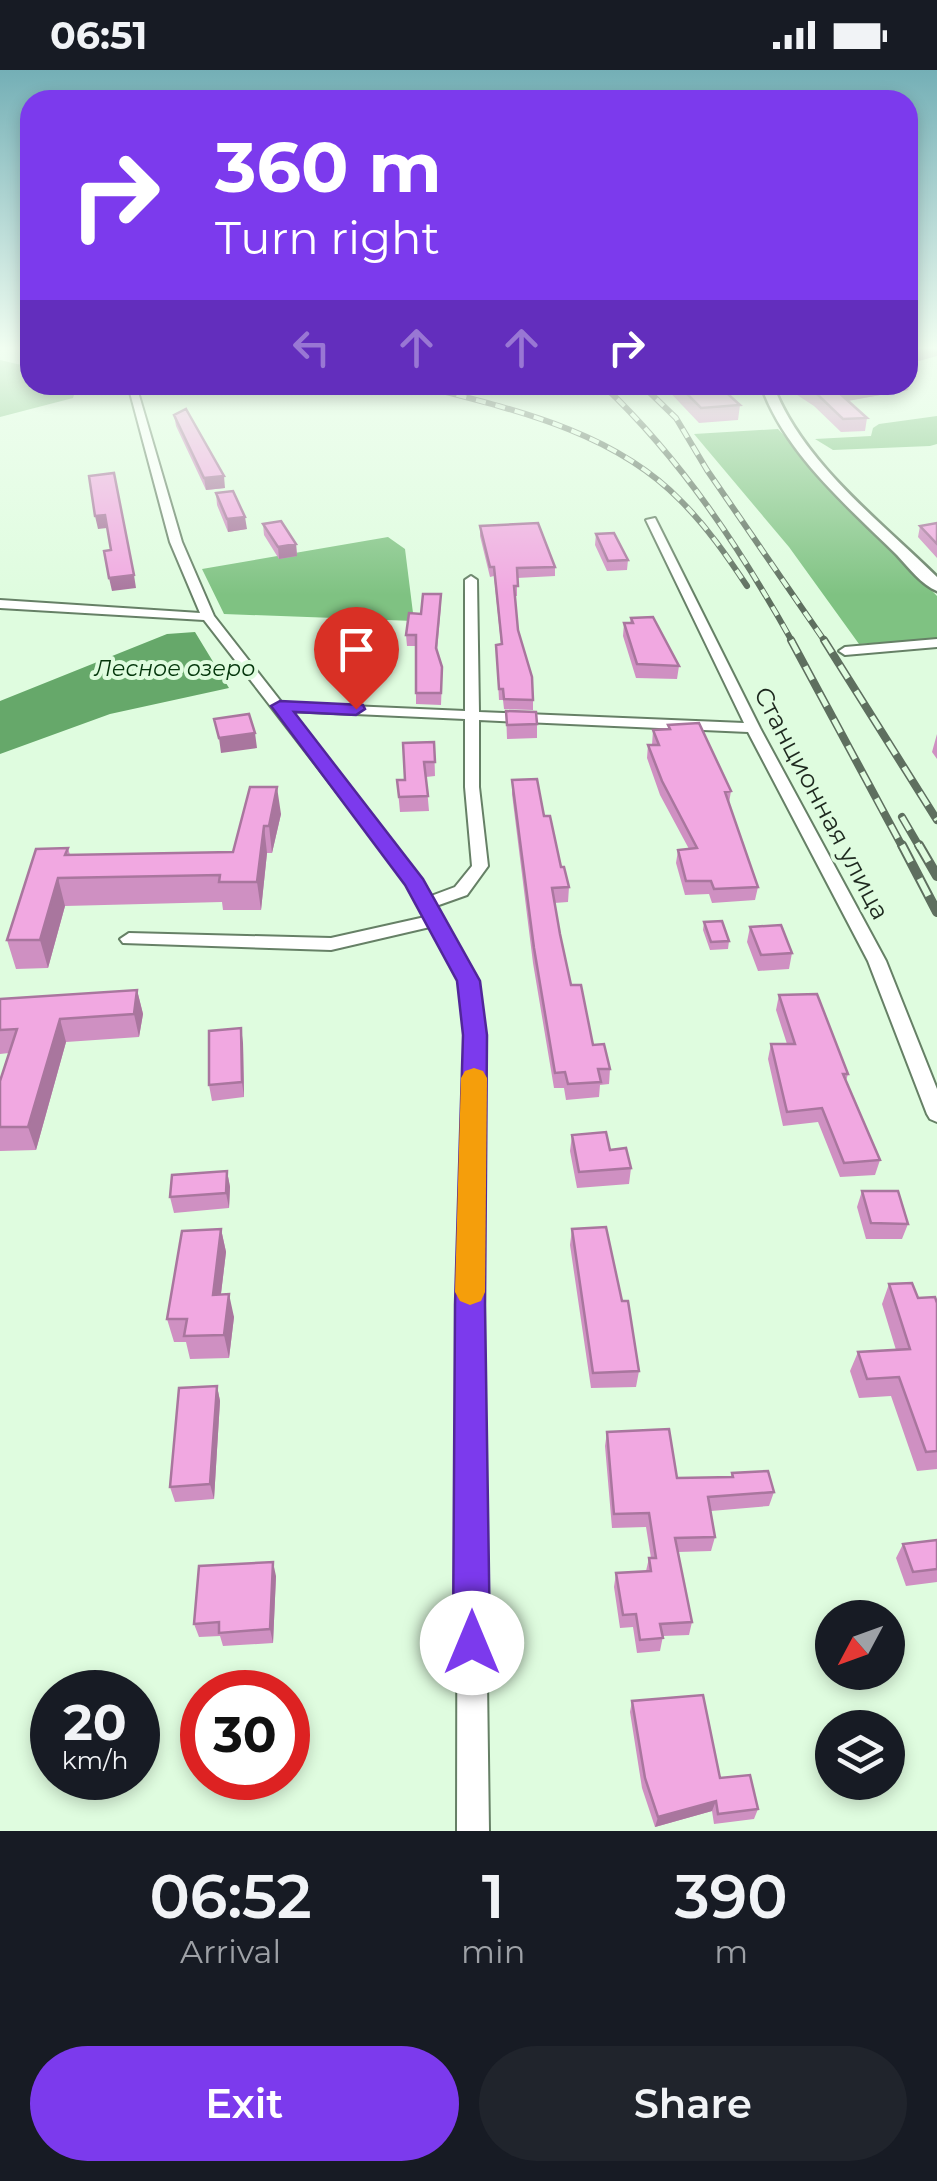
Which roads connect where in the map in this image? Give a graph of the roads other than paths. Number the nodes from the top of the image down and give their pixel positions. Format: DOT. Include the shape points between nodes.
graph roads {
  1 [pos="145,430"];
  2 [pos="792,430"];
  3 [pos="651,520"];
  4 [pos="470,580"];
  5 [pos="937,586"];
  6 [pos="0,604"];
  7 [pos="208,617"];
  8 [pos="937,643"];
  9 [pos="845,650"];
  10 [pos="280,706"];
  11 [pos="471,714"];
  12 [pos="752,728"];
  13 [pos="430,912"];
  14 [pos="129,939"];
  15 [pos="937,1114"];
  16 [pos="472,1831"];
  1 -- 7 [label="street" via="176,542"];
  2 -- 5 [label="street"];
  3 -- 12 [label="street, Станционная улица"];
  4 -- 11 [label="street"];
  6 -- 7 [label="street"];
  7 -- 10 [label="street"];
  8 -- 9 [label="street"];
  10 -- 11 [label="street"];
  10 -- 13 [label="street"];
  11 -- 12 [label="street"];
  11 -- 13 [label="street" via="480,866 461,891"];
  12 -- 15 [label="street, Станционная улица" via="877,962"];
  13 -- 14 [label="street" via="331,944"];
  13 -- 16 [label="street" via="468,981 475,1035"];
}
